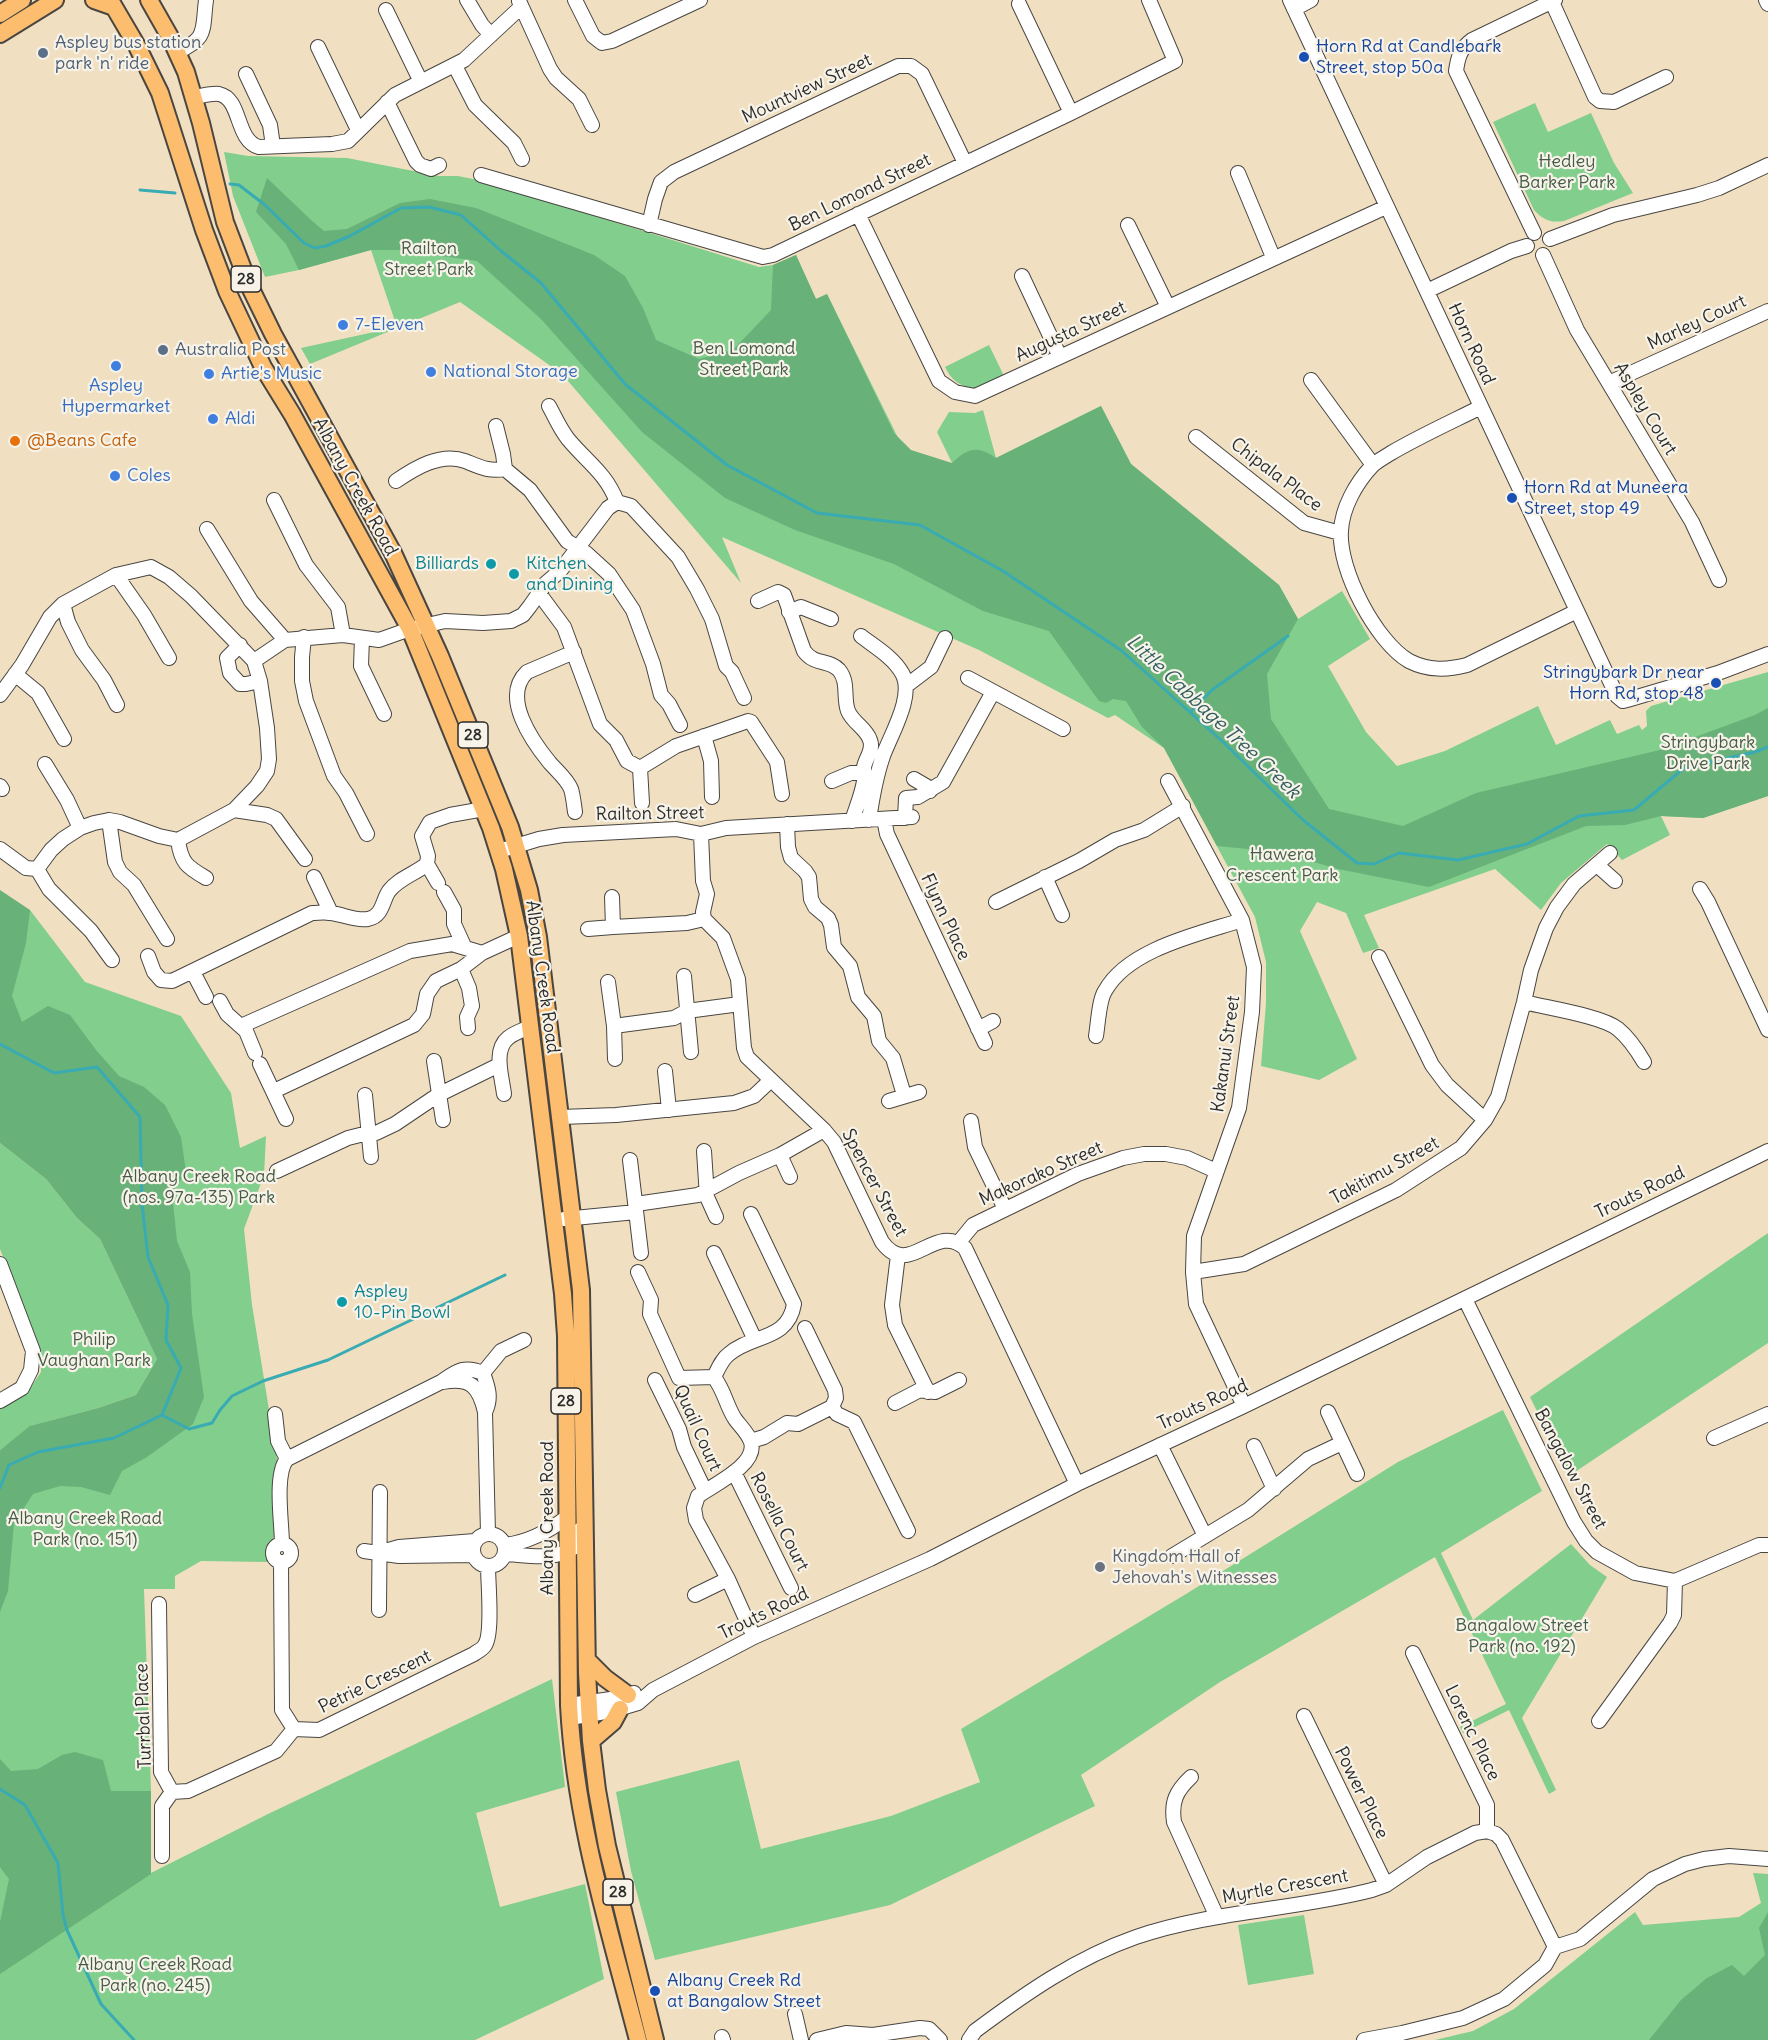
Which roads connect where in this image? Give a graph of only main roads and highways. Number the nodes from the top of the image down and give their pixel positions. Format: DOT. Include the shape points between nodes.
graph roads {
  1 [pos="22,0"];
  2 [pos="55,0"];
  3 [pos="94,0"];
  4 [pos="148,0"];
  5 [pos="112,3"];
  6 [pos="0,14"];
  7 [pos="0,34"];
  8 [pos="586,1660"];
  9 [pos="591,1741"];
  10 [pos="638,2040"];
  11 [pos="656,2040"];
  1 -- 6 [label="main road"];
  2 -- 7 [label="main road"];
  3 -- 5 [label="main road"];
  4 -- 8 [label="main road, Albany Creek Road / 28" via="177,52 194,97 222,213 249,285 393,553 427,625 502,805 529,890 581,1290"];
  5 -- 10 [label="main road, Albany Creek Road / 28" via="160,93 211,251 252,345 410,629 484,809 510,891 555,1220 566,1336 569,1712 576,1780 586,1839"];
  8 -- 9 [label="main road, Albany Creek Road / 28"];
  8 -- 9 [label="main road" via="624,1702 613,1722"];
  9 -- 11 [label="main road, Albany Creek Road / 28" via="610,1857"];
}
